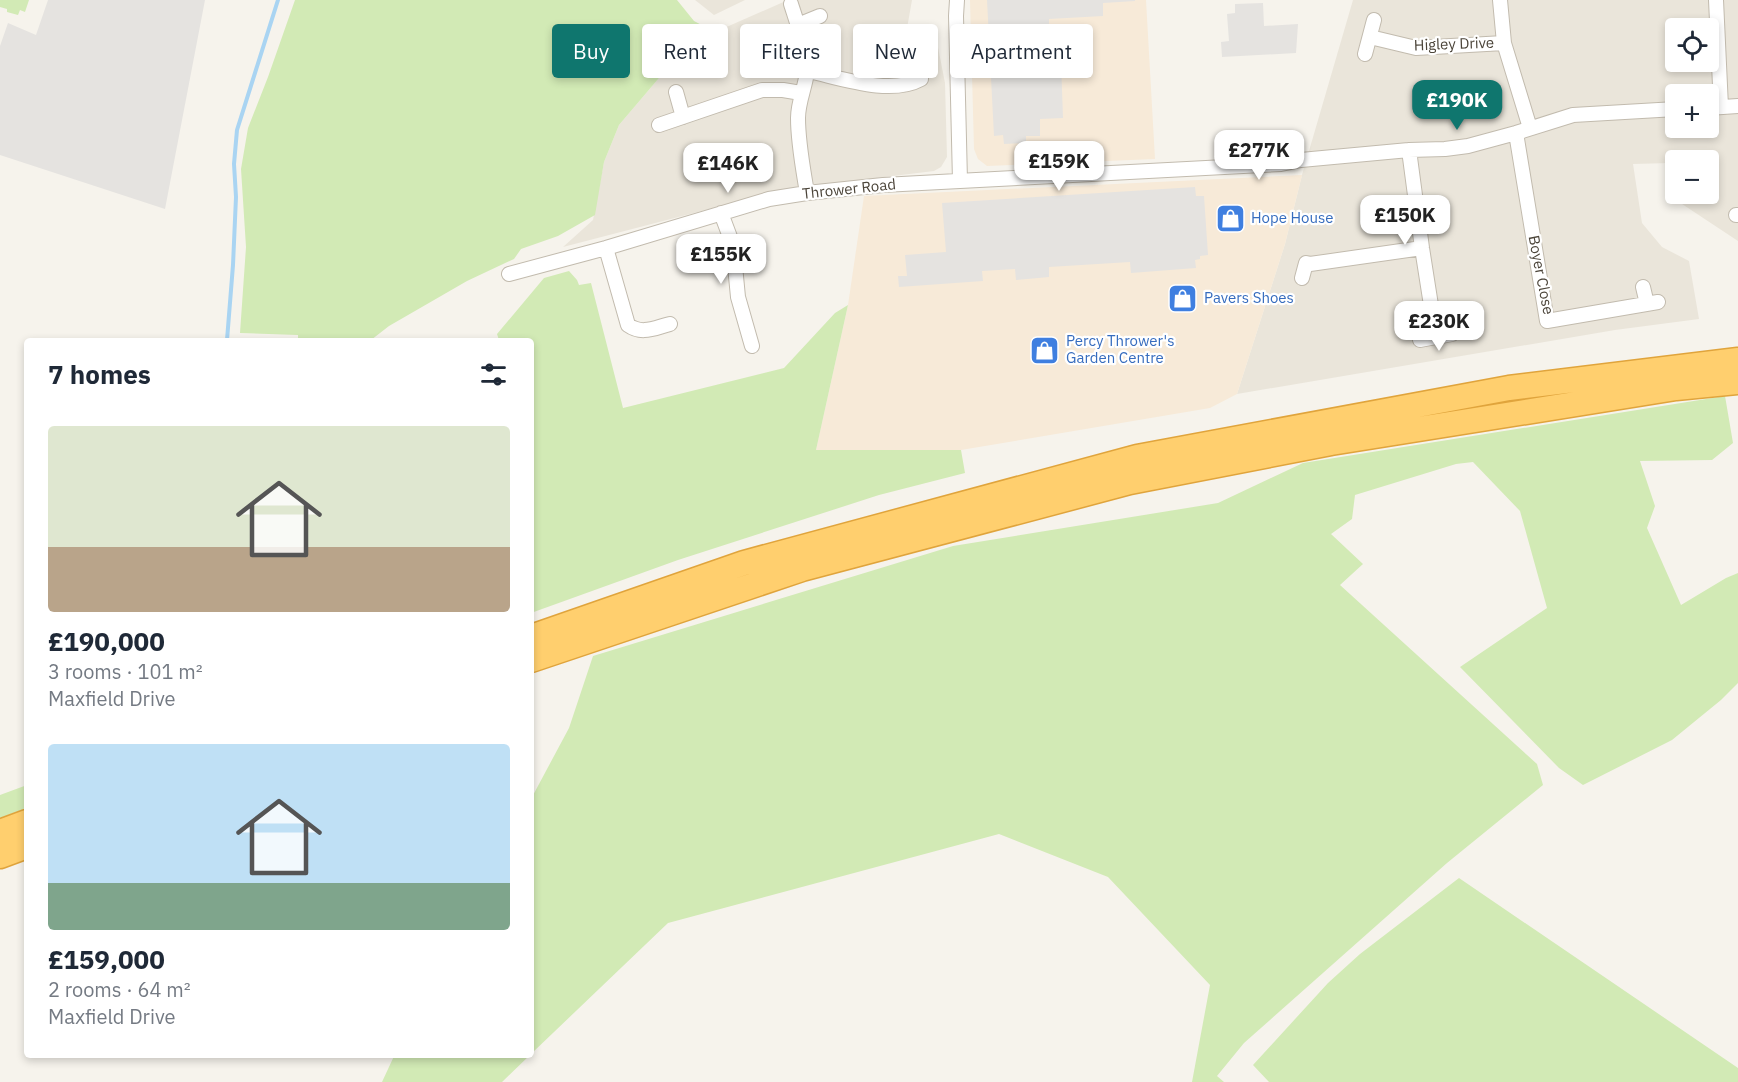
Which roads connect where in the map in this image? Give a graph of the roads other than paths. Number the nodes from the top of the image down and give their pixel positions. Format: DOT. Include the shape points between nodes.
graph roads {
  1 [pos="1500,0"];
  2 [pos="1716,0"];
  3 [pos="791,4"];
  4 [pos="955,4"];
  5 [pos="820,16"];
  6 [pos="1374,20"];
  7 [pos="798,24"];
  8 [pos="800,24"];
  9 [pos="1370,37"];
  10 [pos="1504,43"];
  11 [pos="1365,54"];
  12 [pos="806,78"];
  13 [pos="838,78"];
  14 [pos="925,78"];
  15 [pos="1715,84"];
  16 [pos="676,92"];
  17 [pos="801,93"];
  18 [pos="1738,106"];
  19 [pos="1719,107"];
  20 [pos="1665,110"];
  21 [pos="683,117"];
  22 [pos="659,125"];
  23 [pos="1530,128"];
  24 [pos="1516,134"];
  25 [pos="1409,150"];
  26 [pos="960,181"];
  27 [pos="807,193"];
  28 [pos="721,213"];
  29 [pos="606,248"];
  30 [pos="1422,248"];
  31 [pos="509,274"];
  32 [pos="1302,278"];
  33 [pos="1643,287"];
  34 [pos="670,324"];
  35 [pos="1452,334"];
  36 [pos="1436,337"];
  37 [pos="1419,340"];
  38 [pos="752,346"];
  39 [pos="1738,360"];
  40 [pos="1738,382"];
  41 [pos="534,636"];
  42 [pos="534,659"];
  43 [pos="24,823"];
  44 [pos="0,832"];
  45 [pos="24,847"];
  46 [pos="0,856"];
  1 -- 10 [label="street, Higley Drive"];
  2 -- 15 [label="street"];
  3 -- 7 [label="street"];
  4 -- 26 [label="street"];
  5 -- 8 [label="street"];
  6 -- 9 [label="street"];
  9 -- 10 [label="street, Higley Drive" via="1416,48"];
  9 -- 11 [label="street"];
  10 -- 23 [label="street, Higley Drive"];
  12 -- 17 [label="street"];
  13 -- 14 [label="street" via="873,86 926,83"];
  16 -- 21 [label="street"];
  17 -- 21 [label="street" via="762,90"];
  17 -- 27 [label="street" via="798,131"];
  18 -- 19 [label="street"];
  20 -- 23 [label="street, Thrower Road" via="1573,115"];
  21 -- 22 [label="street"];
  23 -- 24 [label="street, Thrower Road"];
  24 -- 25 [label="street, Thrower Road" via="1468,146"];
  24 -- 33 [label="street, Boyer Close" via="1547,321 1652,303"];
  25 -- 26 [label="street, Thrower Road" via="1281,164"];
  25 -- 30 [label="street"];
  26 -- 27 [label="street, Thrower Road"];
  27 -- 28 [label="street, Thrower Road"];
  28 -- 29 [label="street, Thrower Road"];
  28 -- 38 [label="street" via="733,245 738,297"];
  29 -- 31 [label="street, Thrower Road"];
  29 -- 34 [label="street" via="628,325 641,331"];
  30 -- 32 [label="street" via="1310,264 1300,261"];
  30 -- 36 [label="street"];
  35 -- 36 [label="street"];
  36 -- 37 [label="street"];
  39 -- 41 [label="highway" via="1509,388 1137,458 744,563"];
  40 -- 42 [label="highway" via="1676,388 1331,443 1130,482 802,569"];
  43 -- 44 [label="highway"];
  45 -- 46 [label="highway"];
}
